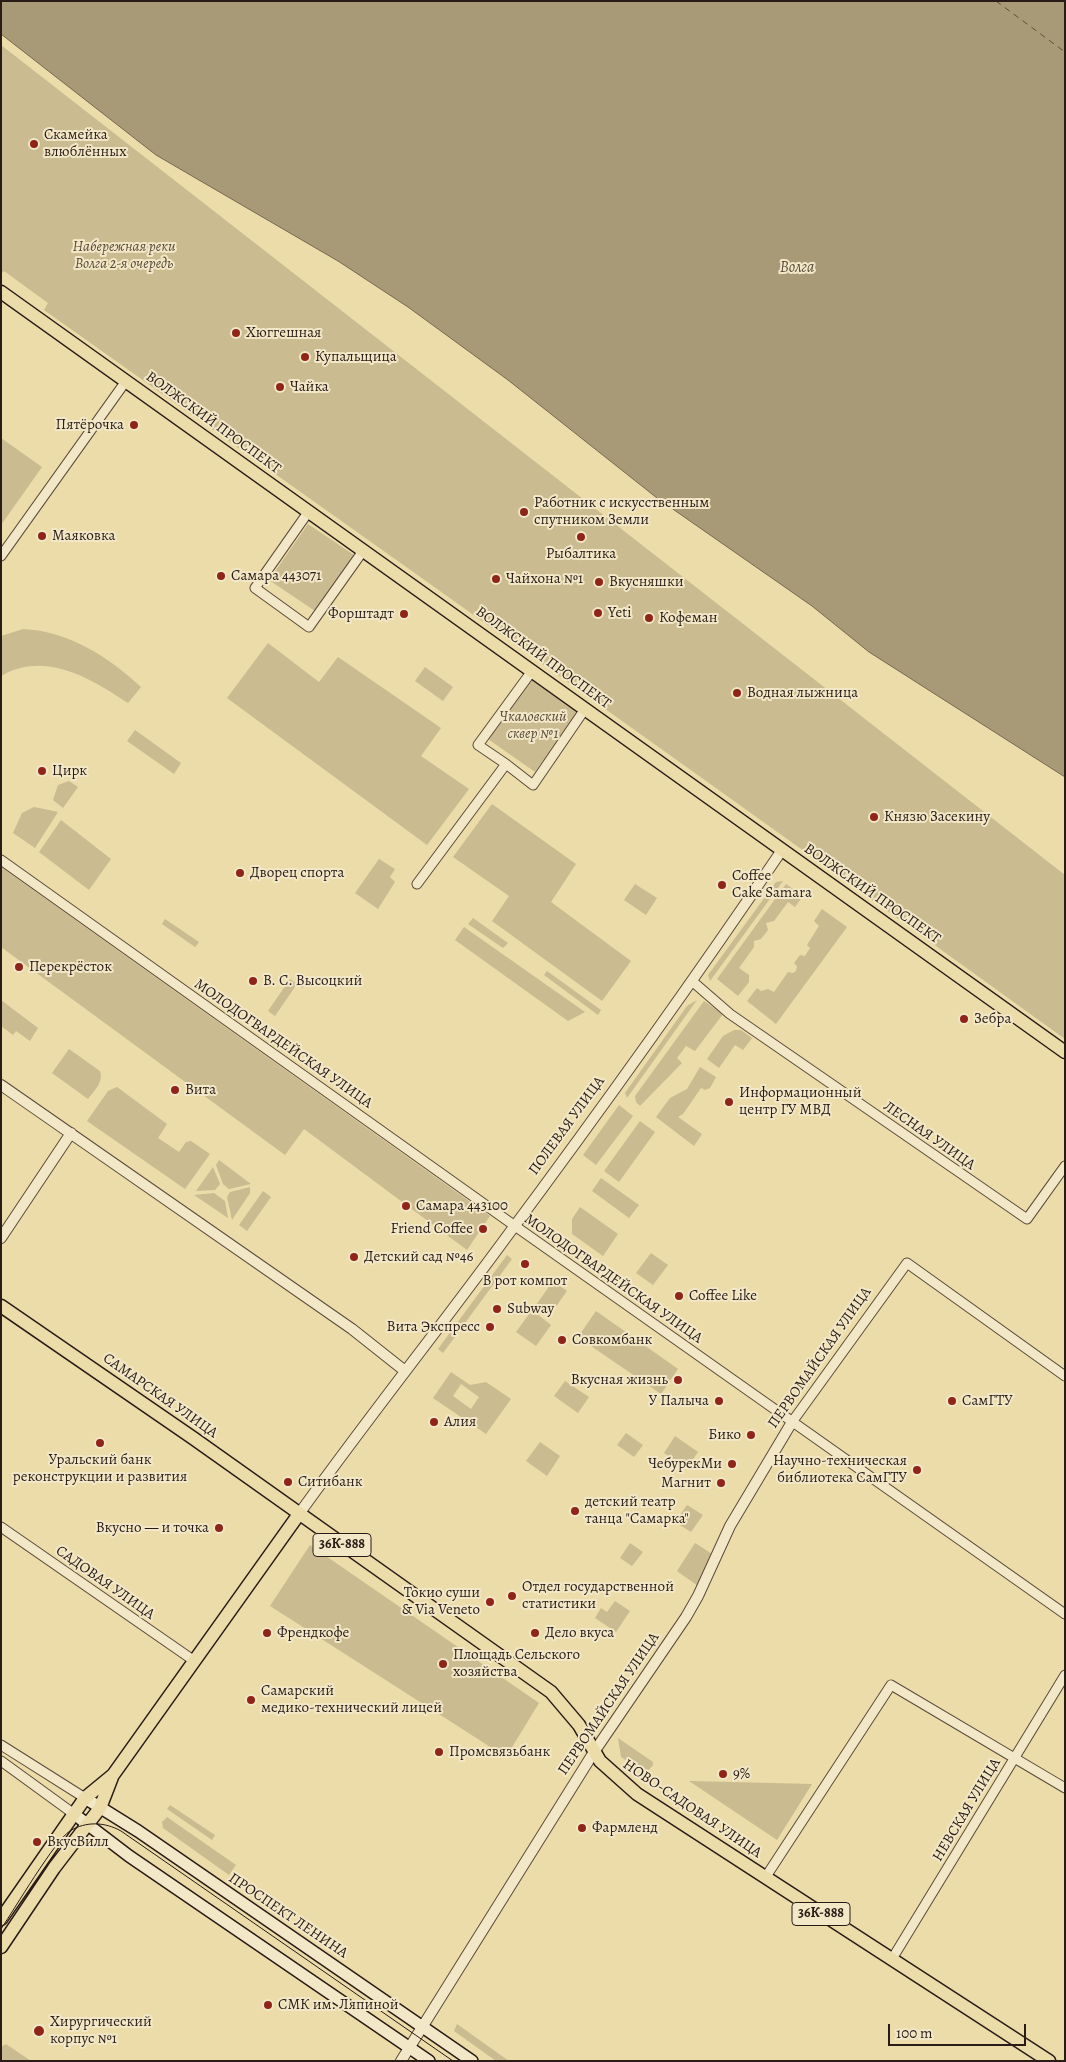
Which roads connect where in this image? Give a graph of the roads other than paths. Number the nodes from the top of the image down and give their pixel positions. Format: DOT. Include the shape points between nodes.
graph roads {
  1 [pos="1,292"];
  2 [pos="126,381"];
  3 [pos="309,512"];
  4 [pos="363,551"];
  5 [pos="1,556"];
  6 [pos="532,671"];
  7 [pos="585,709"];
  8 [pos="506,764"];
  9 [pos="782,850"];
  10 [pos="1,860"];
  11 [pos="417,884"];
  12 [pos="692,981"];
  13 [pos="1065,1052"];
  14 [pos="1,1085"];
  15 [pos="71,1133"];
  16 [pos="1065,1166"];
  17 [pos="514,1226"];
  18 [pos="1,1238"];
  19 [pos="1,1306"];
  20 [pos="405,1371"];
  21 [pos="1065,1376"];
  22 [pos="792,1422"];
  23 [pos="299,1514"];
  24 [pos="1,1527"];
  25 [pos="1065,1614"];
  26 [pos="193,1660"];
  27 [pos="1065,1675"];
  28 [pos="1,1745"];
  29 [pos="594,1752"];
  30 [pos="1016,1757"];
  31 [pos="1,1761"];
  32 [pos="113,1775"];
  33 [pos="1065,1788"];
  34 [pos="85,1798"];
  35 [pos="100,1808"];
  36 [pos="74,1814"];
  37 [pos="88,1825"];
  38 [pos="765,1878"];
  39 [pos="1,1919"];
  40 [pos="1,1948"];
  41 [pos="892,1959"];
  42 [pos="422,2027"];
  43 [pos="409,2047"];
  44 [pos="401,2061"];
  45 [pos="429,2061"];
  46 [pos="472,2061"];
  47 [pos="1049,2061"];
  1 -- 2 [label="main road, ВОЛЖСКИЙ ПРОСПЕКТ"];
  2 -- 3 [label="main road, ВОЛЖСКИЙ ПРОСПЕКТ"];
  2 -- 5 [label="street"];
  3 -- 4 [label="main road, ВОЛЖСКИЙ ПРОСПЕКТ"];
  3 -- 4 [label="street" via="255,588 310,627"];
  4 -- 6 [label="main road, ВОЛЖСКИЙ ПРОСПЕКТ"];
  6 -- 7 [label="main road, ВОЛЖСКИЙ ПРОСПЕКТ"];
  6 -- 8 [label="street" via="478,745"];
  7 -- 8 [label="street" via="533,785"];
  7 -- 9 [label="main road, ВОЛЖСКИЙ ПРОСПЕКТ"];
  8 -- 11 [label="street"];
  9 -- 12 [label="street, ПОЛЕВАЯ УЛИЦА"];
  9 -- 13 [label="main road, ВОЛЖСКИЙ ПРОСПЕКТ"];
  10 -- 17 [label="street, МОЛОДОГВАРДЕЙСКАЯ УЛИЦА"];
  12 -- 16 [label="street, ЛЕСНАЯ УЛИЦА" via="730,1014 1027,1220"];
  12 -- 17 [label="street, ПОЛЕВАЯ УЛИЦА"];
  14 -- 15 [label="street"];
  15 -- 18 [label="street"];
  15 -- 20 [label="street" via="360,1335"];
  17 -- 20 [label="street, ПОЛЕВАЯ УЛИЦА"];
  17 -- 22 [label="street, МОЛОДОГВАРДЕЙСКАЯ УЛИЦА"];
  19 -- 23 [label="main road, САМАРСКАЯ УЛИЦА"];
  20 -- 23 [label="street, ПОЛЕВАЯ УЛИЦА"];
  21 -- 22 [label="street, ПЕРВОМАЙСКАЯ УЛИЦА" via="907,1263"];
  22 -- 25 [label="street, МОЛОДОГВАРДЕЙСКАЯ УЛИЦА"];
  22 -- 29 [label="street, ПЕРВОМАЙСКАЯ УЛИЦА" via="730,1526 686,1617"];
  23 -- 26 [label="main road"];
  23 -- 29 [label="main road, НОВО-САДОВАЯ УЛИЦА / 36К-888" via="551,1692 579,1725"];
  24 -- 26 [label="street, САДОВАЯ УЛИЦА"];
  26 -- 32 [label="main road"];
  27 -- 30 [label="street, НЕВСКАЯ УЛИЦА"];
  28 -- 34 [label="street"];
  29 -- 38 [label="main road, НОВО-САДОВАЯ УЛИЦА / 36К-888" via="607,1770 637,1794"];
  29 -- 42 [label="street, ПЕРВОМАЙСКАЯ УЛИЦА"];
  30 -- 33 [label="street"];
  30 -- 38 [label="street" via="891,1684"];
  30 -- 41 [label="street, НЕВСКАЯ УЛИЦА"];
  31 -- 36 [label="street"];
  32 -- 34 [label="main road"];
  32 -- 35 [label="main road"];
  34 -- 35 [label="main road, ПРОСПЕКТ ЛЕНИНА"];
  34 -- 36 [label="main road"];
  35 -- 37 [label="main road"];
  35 -- 42 [label="main road, ПРОСПЕКТ ЛЕНИНА"];
  36 -- 37 [label="main road"];
  36 -- 39 [label="main road"];
  37 -- 40 [label="main road" via="54,1868"];
  37 -- 43 [label="main road"];
  38 -- 41 [label="main road, НОВО-САДОВАЯ УЛИЦА / 36К-888"];
  41 -- 47 [label="main road, НОВО-САДОВАЯ УЛИЦА / 36К-888"];
  42 -- 43 [label="street, ПЕРВОМАЙСКАЯ УЛИЦА"];
  42 -- 46 [label="main road, ПРОСПЕКТ ЛЕНИНА"];
  43 -- 44 [label="street, ПЕРВОМАЙСКАЯ УЛИЦА"];
  43 -- 45 [label="main road"];
}
